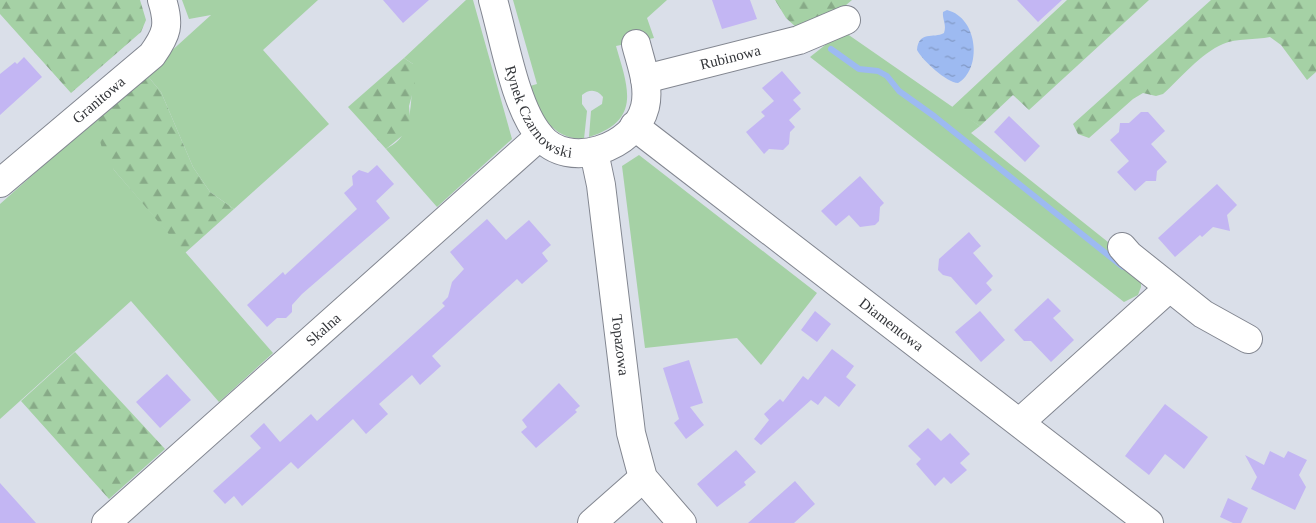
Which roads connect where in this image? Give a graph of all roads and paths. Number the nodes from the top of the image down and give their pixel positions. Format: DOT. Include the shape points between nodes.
graph roads {
  1 [pos="162,0"];
  2 [pos="493,0"];
  3 [pos="846,20"];
  4 [pos="636,44"];
  5 [pos="645,79"];
  6 [pos="634,126"];
  7 [pos="540,136"];
  8 [pos="594,152"];
  9 [pos="0,183"];
  10 [pos="1122,247"];
  11 [pos="1169,288"];
  12 [pos="1248,339"];
  13 [pos="1020,422"];
  14 [pos="643,478"];
  15 [pos="106,523"];
  16 [pos="592,523"];
  17 [pos="682,523"];
  18 [pos="1149,523"];
  1 -- 9 [label="street, Granitowa" via="167,14 167,29 152,55"];
  2 -- 7 [label="street, Rynek Czarnowski" via="521,101"];
  3 -- 5 [label="street, Rubinowa" via="799,40"];
  4 -- 5 [label="street, Rynek Czarnowski"];
  5 -- 6 [label="street, Rynek Czarnowski" via="644,109"];
  6 -- 8 [label="street, Rynek Czarnowski" via="615,144"];
  6 -- 13 [label="street, Diamentowa"];
  7 -- 8 [label="street, Rynek Czarnowski" via="562,150"];
  7 -- 15 [label="street, Skalna"];
  8 -- 14 [label="street, Topazowa" via="601,185 631,433"];
  10 -- 11 [label="street"];
  11 -- 12 [label="street" via="1203,314"];
  11 -- 13 [label="street"];
  13 -- 18 [label="street, Diamentowa"];
  14 -- 16 [label="street"];
  14 -- 17 [label="street, Topazowa"];
}
